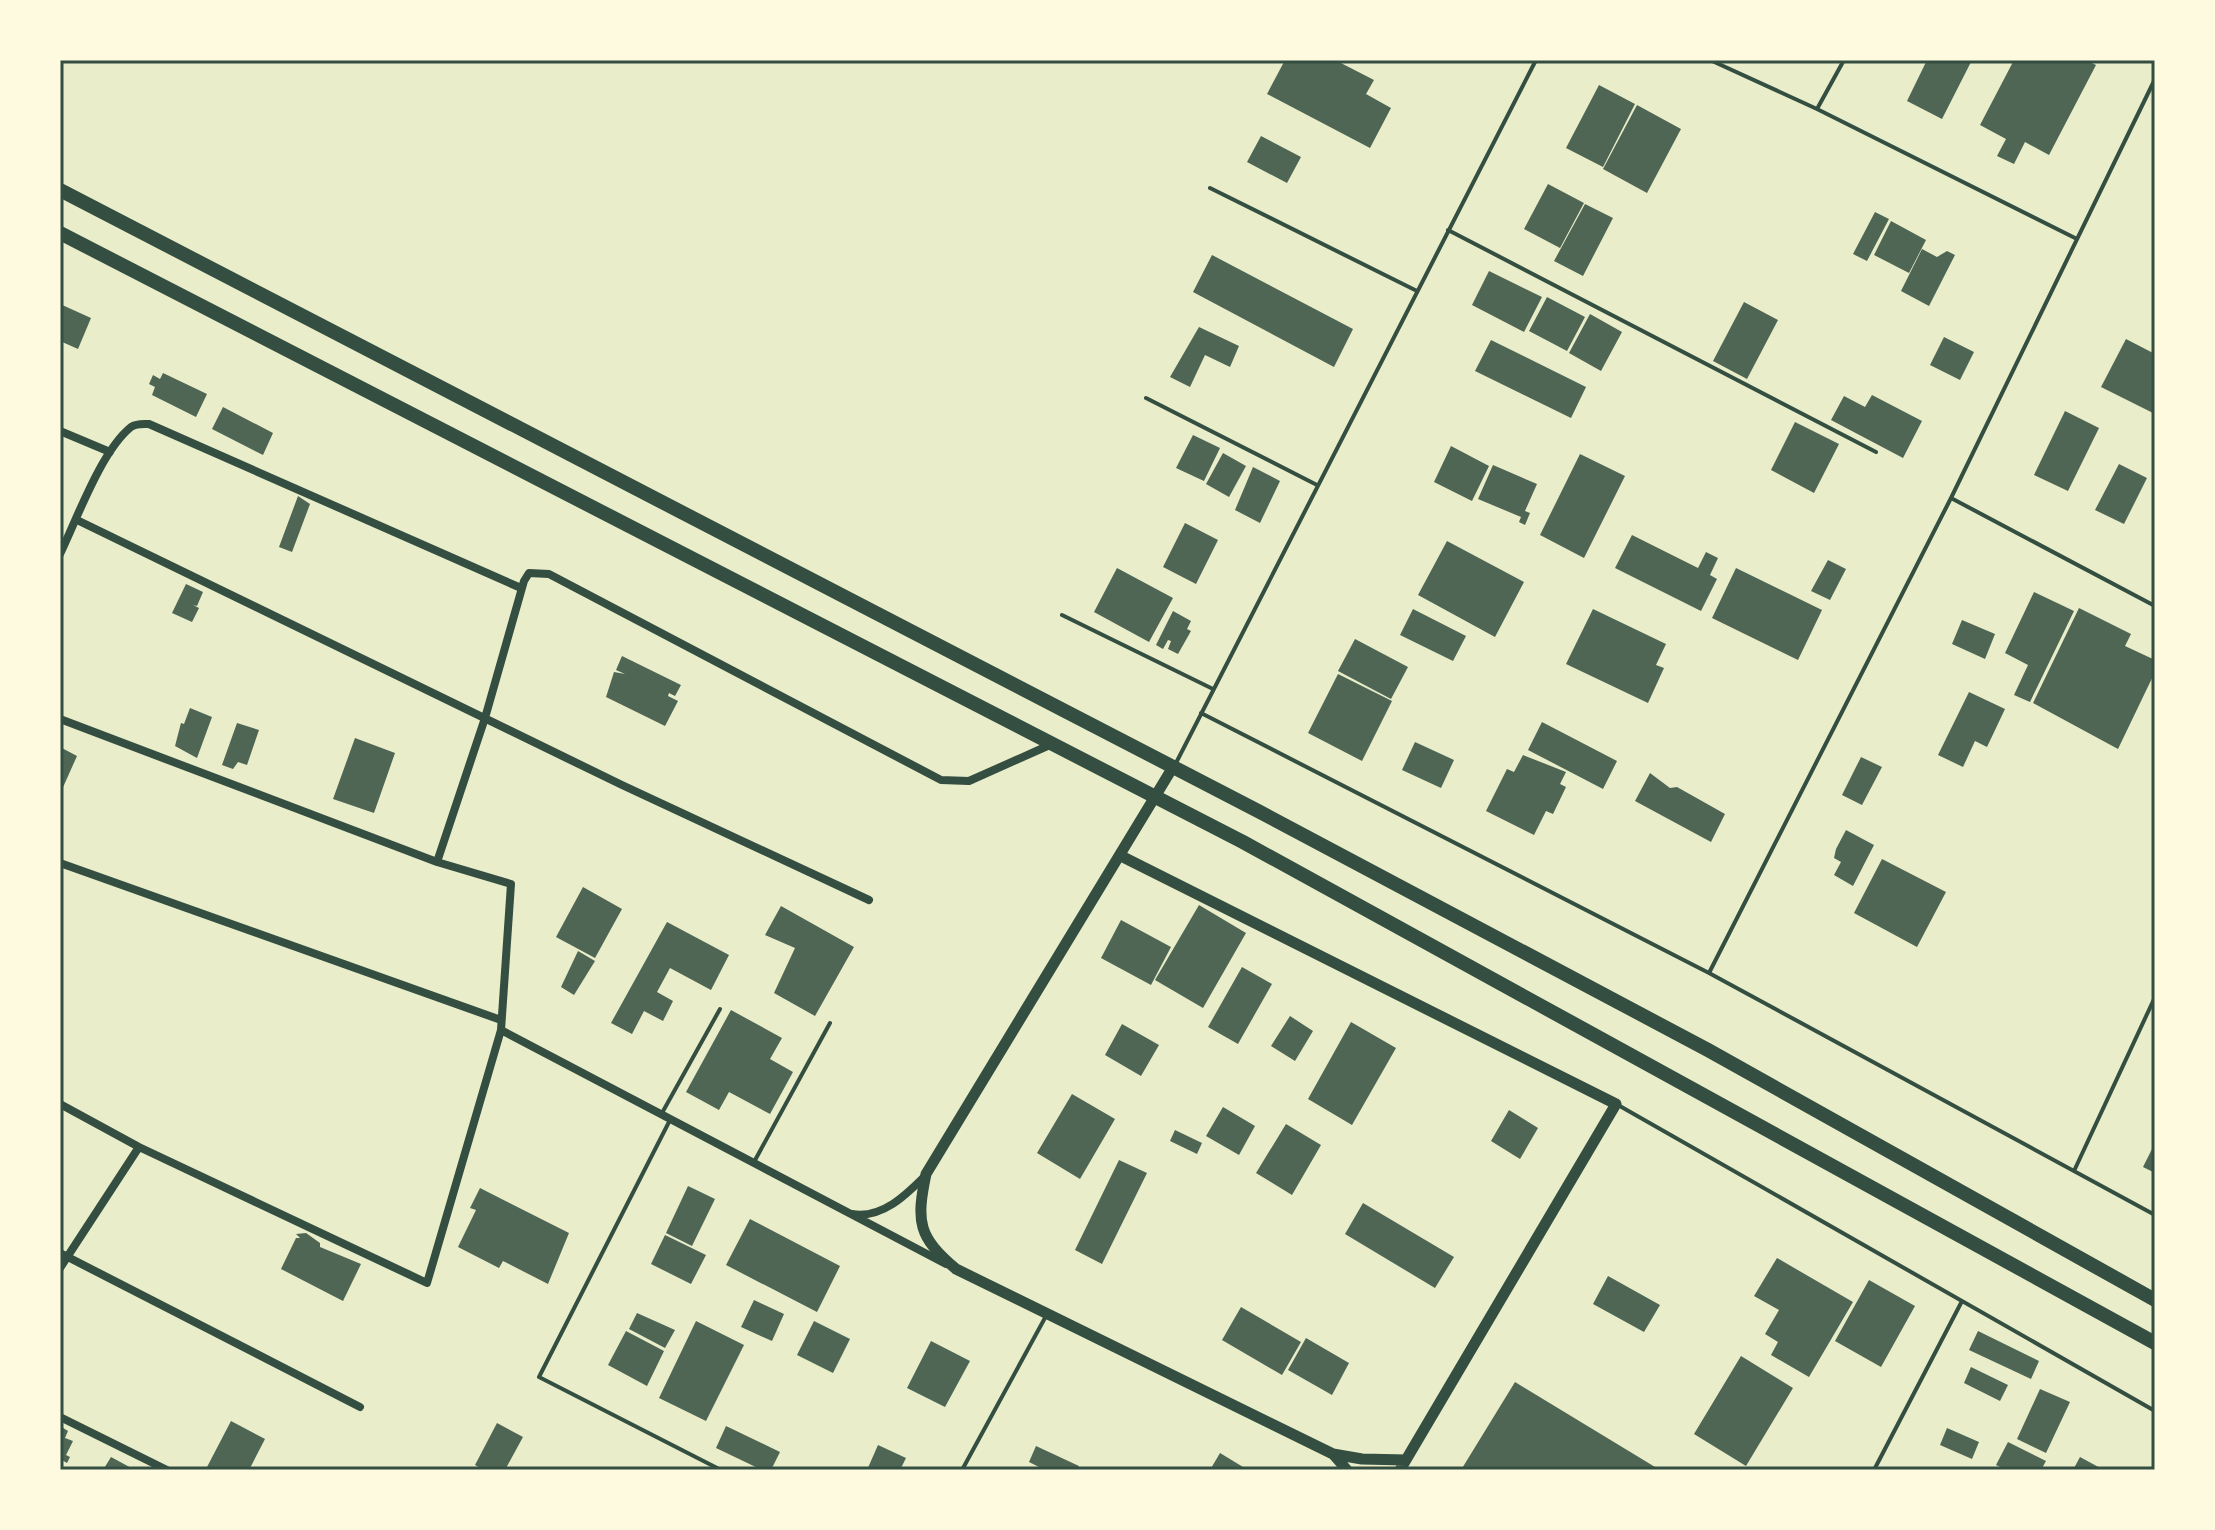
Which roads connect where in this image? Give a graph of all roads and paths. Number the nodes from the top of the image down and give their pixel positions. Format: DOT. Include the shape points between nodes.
graph roads {
  1 [pos="1536,60"];
  2 [pos="1710,60"];
  3 [pos="1844,60"];
  4 [pos="2155,79"];
  5 [pos="2152,92"];
  6 [pos="1817,109"];
  7 [pos="1210,188"];
  8 [pos="60,190"];
  9 [pos="1448,230"];
  10 [pos="60,233"];
  11 [pos="2077,239"];
  12 [pos="1417,291"];
  13 [pos="1146,398"];
  14 [pos="60,431"];
  15 [pos="110,452"];
  16 [pos="1876,452"];
  17 [pos="1317,485"];
  18 [pos="1951,498"];
  19 [pos="77,520"];
  20 [pos="61,548"];
  21 [pos="521,588"];
  22 [pos="2155,606"];
  23 [pos="1062,615"];
  24 [pos="1213,689"];
  25 [pos="1201,713"];
  26 [pos="485,718"];
  27 [pos="60,719"];
  28 [pos="1052,744"];
  29 [pos="1173,767"];
  30 [pos="1157,798"];
  31 [pos="1121,856"];
  32 [pos="437,862"];
  33 [pos="60,863"];
  34 [pos="869,900"];
  35 [pos="1709,973"];
  36 [pos="2155,997"];
  37 [pos="720,1009"];
  38 [pos="830,1023"];
  39 [pos="501,1025"];
  40 [pos="60,1104"];
  41 [pos="1616,1104"];
  42 [pos="660,1115"];
  43 [pos="670,1120"];
  44 [pos="139,1147"];
  45 [pos="753,1165"];
  46 [pos="2074,1171"];
  47 [pos="926,1174"];
  48 [pos="843,1213"];
  49 [pos="2155,1215"];
  50 [pos="63,1255"];
  51 [pos="60,1268"];
  52 [pos="956,1269"];
  53 [pos="2155,1300"];
  54 [pos="1961,1303"];
  55 [pos="1047,1314"];
  56 [pos="2155,1343"];
  57 [pos="360,1407"];
  58 [pos="2155,1411"];
  59 [pos="60,1417"];
  60 [pos="1333,1454"];
  61 [pos="1403,1465"];
  62 [pos="167,1470"];
  63 [pos="721,1470"];
  64 [pos="962,1470"];
  65 [pos="1347,1470"];
  66 [pos="1874,1470"];
  1 -- 9 [label="lane"];
  2 -- 6 [label="lane"];
  3 -- 6 [label="lane"];
  4 -- 5 [label="lane"];
  5 -- 11 [label="lane"];
  6 -- 11 [label="lane"];
  7 -- 12 [label="lane"];
  8 -- 29 [label="highway"];
  9 -- 12 [label="lane"];
  9 -- 16 [label="lane"];
  10 -- 28 [label="highway"];
  11 -- 18 [label="lane"];
  12 -- 17 [label="lane"];
  13 -- 17 [label="lane"];
  14 -- 15 [label="street"];
  15 -- 19 [label="street"];
  15 -- 21 [label="street" via="131,427 149,424"];
  17 -- 24 [label="lane"];
  18 -- 22 [label="lane"];
  18 -- 35 [label="lane"];
  19 -- 20 [label="street"];
  19 -- 26 [label="street"];
  21 -- 26 [label="street"];
  21 -- 28 [label="street" via="529,573 549,574 941,780 969,781"];
  23 -- 24 [label="lane"];
  24 -- 25 [label="lane"];
  25 -- 29 [label="lane"];
  25 -- 35 [label="lane"];
  26 -- 32 [label="street"];
  26 -- 34 [label="street"];
  27 -- 32 [label="street"];
  28 -- 30 [label="highway"];
  29 -- 30 [label="street"];
  29 -- 53 [label="highway" via="1708,1050"];
  30 -- 31 [label="street"];
  30 -- 56 [label="highway"];
  31 -- 41 [label="street"];
  31 -- 47 [label="street"];
  32 -- 39 [label="street" via="511,884"];
  33 -- 39 [label="street"];
  35 -- 46 [label="lane"];
  36 -- 46 [label="lane"];
  37 -- 42 [label="lane"];
  38 -- 45 [label="lane"];
  39 -- 42 [label="street"];
  39 -- 44 [label="street" via="427,1283"];
  40 -- 44 [label="street"];
  41 -- 54 [label="lane"];
  41 -- 61 [label="street"];
  42 -- 43 [label="street"];
  43 -- 45 [label="street"];
  43 -- 63 [label="lane" via="539,1377"];
  44 -- 50 [label="street"];
  45 -- 48 [label="street"];
  46 -- 49 [label="lane"];
  47 -- 48 [label="street" via="905,1197 878,1212"];
  47 -- 52 [label="street" via="921,1230 935,1252"];
  48 -- 52 [label="street"];
  50 -- 51 [label="street"];
  50 -- 57 [label="street"];
  52 -- 55 [label="street"];
  54 -- 58 [label="lane"];
  54 -- 66 [label="lane"];
  55 -- 60 [label="street"];
  55 -- 64 [label="lane"];
  59 -- 62 [label="street"];
  60 -- 61 [label="street"];
  60 -- 65 [label="street"];
}
